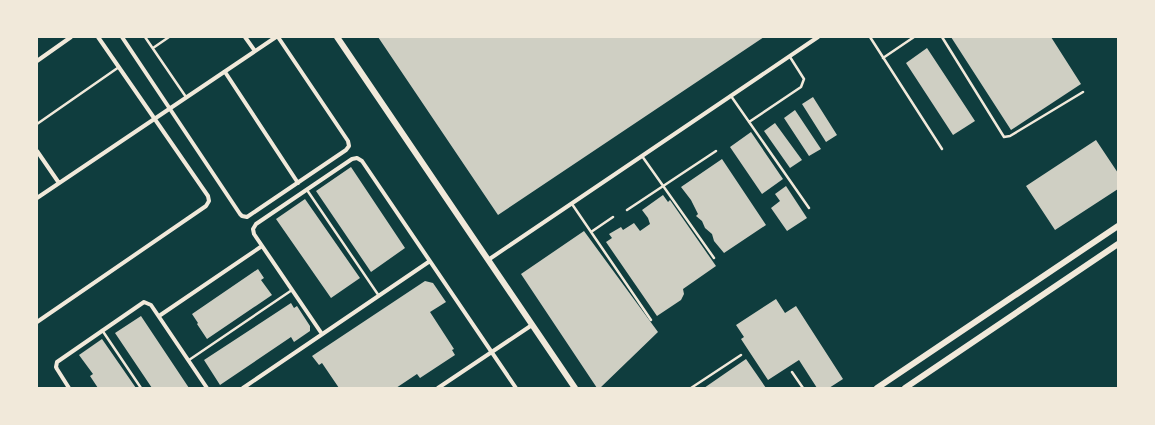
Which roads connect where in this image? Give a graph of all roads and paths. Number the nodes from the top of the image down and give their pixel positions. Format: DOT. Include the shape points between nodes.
graph roads {
  1 [pos="72,37"];
  2 [pos="98,37"];
  3 [pos="122,37"];
  4 [pos="145,37"];
  5 [pos="169,37"];
  6 [pos="245,37"];
  7 [pos="277,37"];
  8 [pos="337,37"];
  9 [pos="818,37"];
  10 [pos="870,37"];
  11 [pos="914,37"];
  12 [pos="942,37"];
  13 [pos="153,48"];
  14 [pos="255,51"];
  15 [pos="790,56"];
  16 [pos="883,58"];
  17 [pos="37,61"];
  18 [pos="119,67"];
  19 [pos="225,72"];
  20 [pos="1083,92"];
  21 [pos="731,96"];
  22 [pos="186,98"];
  23 [pos="170,109"];
  24 [pos="154,119"];
  25 [pos="750,122"];
  26 [pos="37,124"];
  27 [pos="942,149"];
  28 [pos="37,151"];
  29 [pos="716,151"];
  30 [pos="642,156"];
  31 [pos="298,182"];
  32 [pos="59,183"];
  33 [pos="662,186"];
  34 [pos="307,190"];
  35 [pos="37,198"];
  36 [pos="572,204"];
  37 [pos="809,208"];
  38 [pos="626,210"];
  39 [pos="613,217"];
  40 [pos="1118,226"];
  41 [pos="591,232"];
  42 [pos="1118,244"];
  43 [pos="262,246"];
  44 [pos="714,258"];
  45 [pos="488,260"];
  46 [pos="430,261"];
  47 [pos="292,290"];
  48 [pos="379,296"];
  49 [pos="159,316"];
  50 [pos="651,320"];
  51 [pos="37,322"];
  52 [pos="532,325"];
  53 [pos="102,330"];
  54 [pos="322,334"];
  55 [pos="491,352"];
  56 [pos="741,355"];
  57 [pos="189,360"];
  58 [pos="792,372"];
  59 [pos="69,388"];
  60 [pos="141,388"];
  61 [pos="207,388"];
  62 [pos="243,388"];
  63 [pos="438,388"];
  64 [pos="516,388"];
  65 [pos="575,388"];
  66 [pos="691,388"];
  67 [pos="803,388"];
  68 [pos="877,388"];
  69 [pos="905,388"];
  1 -- 17 [label="street"];
  2 -- 18 [label="street"];
  3 -- 23 [label="street"];
  4 -- 13 [label="lane"];
  5 -- 13 [label="lane"];
  6 -- 14 [label="street"];
  7 -- 14 [label="street"];
  7 -- 31 [label="street" via="349,143 346,150"];
  8 -- 45 [label="street"];
  9 -- 15 [label="street"];
  10 -- 16 [label="lane"];
  11 -- 16 [label="lane"];
  12 -- 20 [label="lane" via="1004,137 1010,136"];
  13 -- 22 [label="lane"];
  14 -- 19 [label="street"];
  15 -- 21 [label="street"];
  15 -- 25 [label="lane" via="804,79 801,87"];
  16 -- 27 [label="lane"];
  18 -- 24 [label="street"];
  18 -- 26 [label="lane"];
  19 -- 22 [label="street"];
  19 -- 31 [label="street"];
  21 -- 25 [label="lane"];
  21 -- 30 [label="street"];
  22 -- 23 [label="street"];
  23 -- 24 [label="street"];
  23 -- 31 [label="street" via="242,216 249,216"];
  24 -- 32 [label="street"];
  24 -- 51 [label="street" via="208,196 208,204"];
  25 -- 37 [label="lane"];
  28 -- 32 [label="street"];
  29 -- 33 [label="lane"];
  30 -- 33 [label="lane"];
  30 -- 36 [label="street"];
  32 -- 35 [label="street"];
  33 -- 38 [label="lane"];
  33 -- 44 [label="lane"];
  34 -- 43 [label="street" via="254,226 254,234"];
  34 -- 46 [label="street" via="352,159 360,159"];
  34 -- 48 [label="lane"];
  36 -- 41 [label="lane"];
  36 -- 45 [label="street"];
  39 -- 41 [label="lane"];
  40 -- 68 [label="street"];
  41 -- 50 [label="lane"];
  42 -- 69 [label="street"];
  43 -- 47 [label="street"];
  43 -- 49 [label="street"];
  45 -- 52 [label="street"];
  46 -- 48 [label="street"];
  46 -- 55 [label="street"];
  47 -- 54 [label="street"];
  47 -- 57 [label="lane"];
  48 -- 54 [label="street"];
  49 -- 53 [label="street" via="151,305 144,302"];
  49 -- 57 [label="street"];
  52 -- 55 [label="street"];
  52 -- 65 [label="street"];
  53 -- 59 [label="street" via="57,362 57,370"];
  53 -- 60 [label="lane"];
  54 -- 62 [label="street"];
  55 -- 63 [label="street"];
  55 -- 64 [label="street"];
  56 -- 66 [label="lane"];
  57 -- 61 [label="street"];
  58 -- 67 [label="lane"];
}
